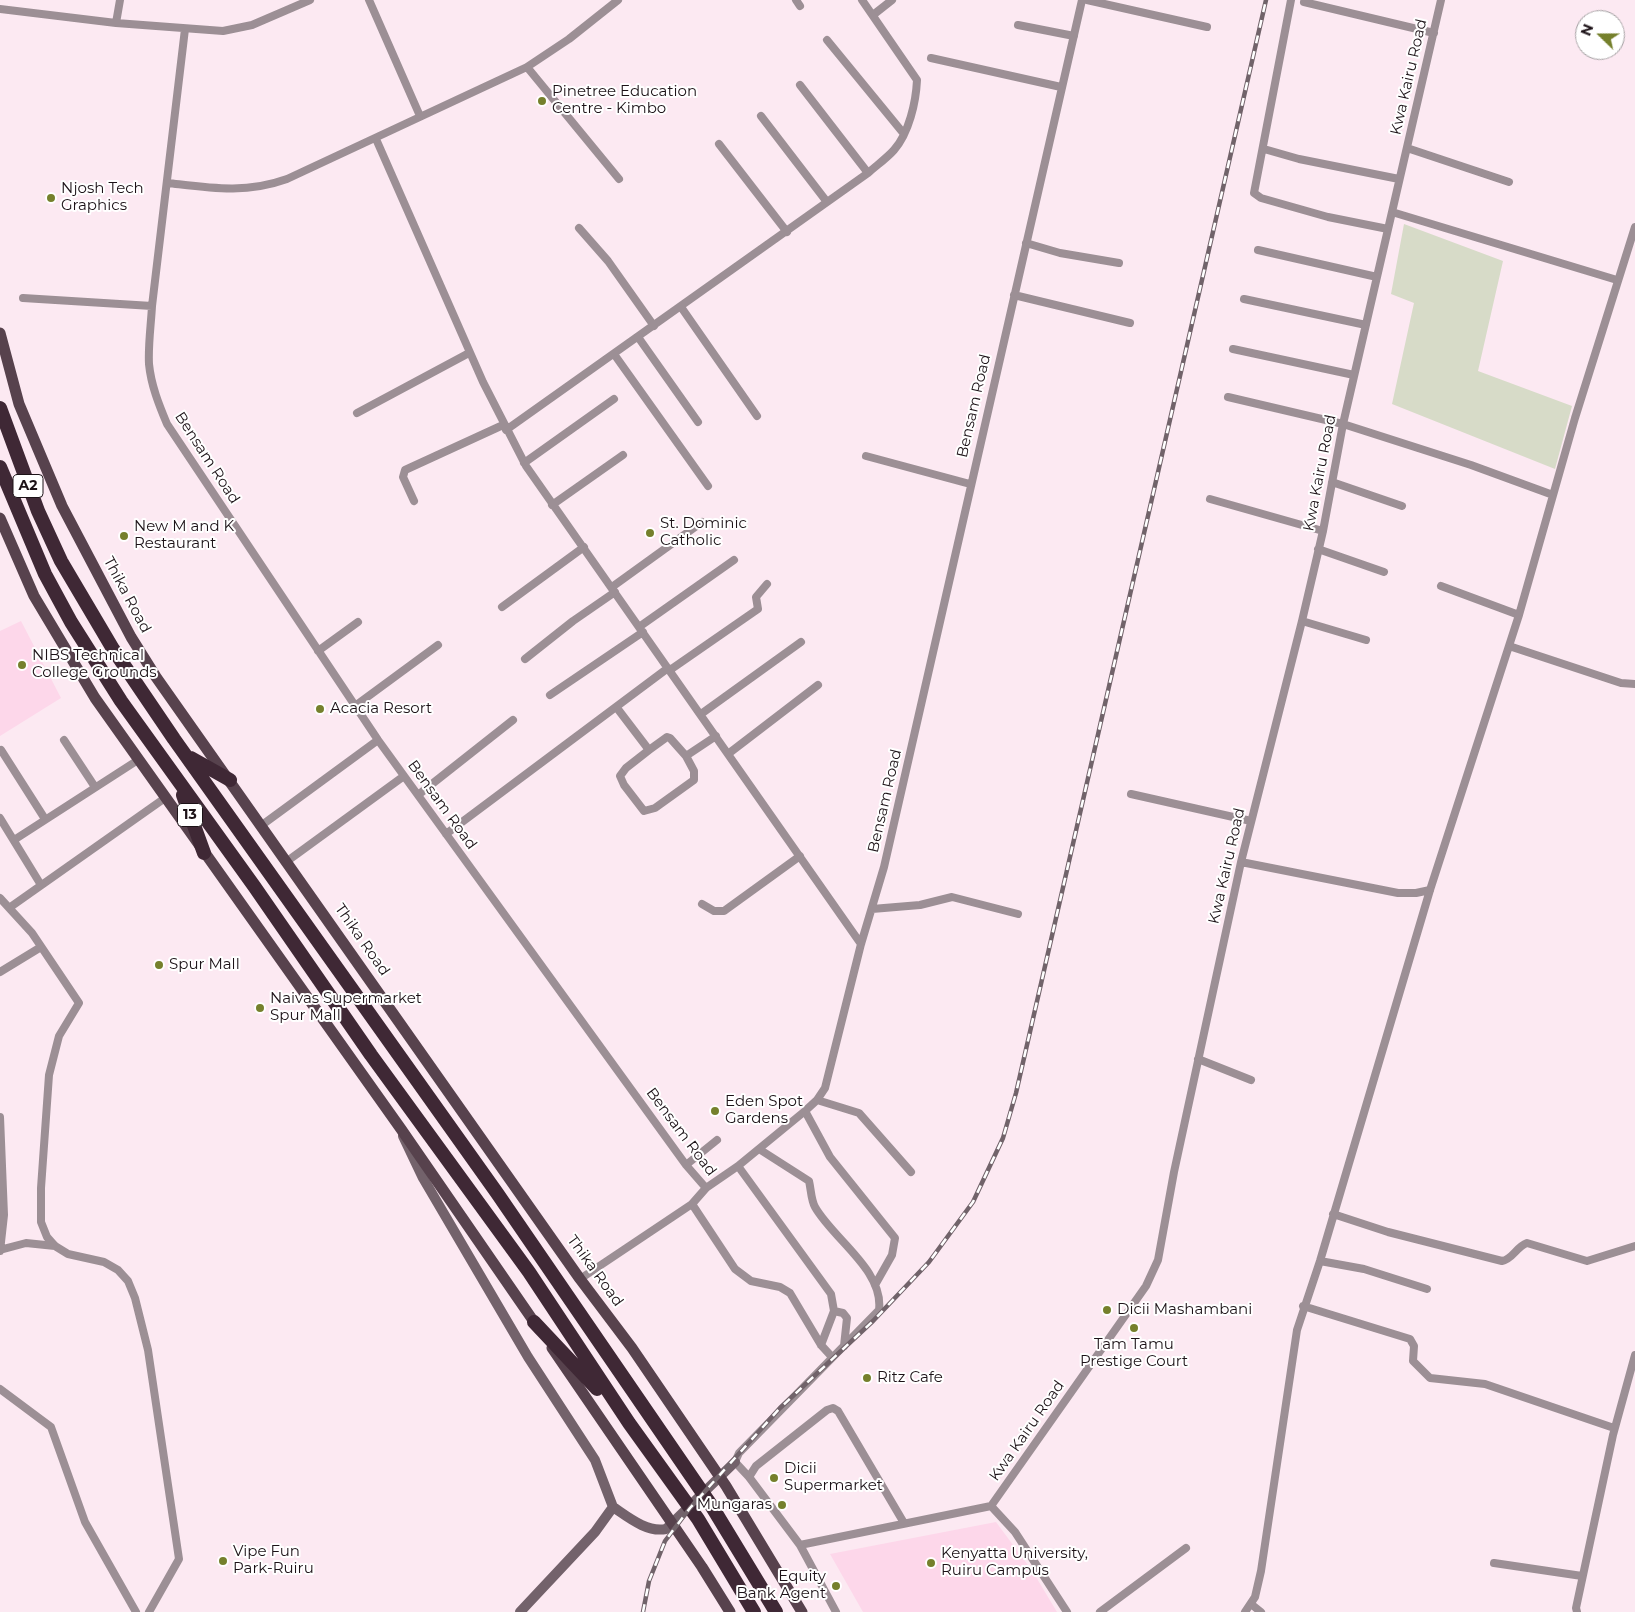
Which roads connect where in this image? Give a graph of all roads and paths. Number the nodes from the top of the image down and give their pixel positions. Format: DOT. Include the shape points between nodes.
graph roads {
  1 [pos="120,0"];
  2 [pos="310,0"];
  3 [pos="369,0"];
  4 [pos="618,0"];
  5 [pos="862,0"];
  6 [pos="892,0"];
  7 [pos="1082,0"];
  8 [pos="1087,0"];
  9 [pos="1291,0"];
  10 [pos="1441,0"];
  11 [pos="1304,2"];
  12 [pos="0,9"];
  13 [pos="873,14"];
  14 [pos="116,23"];
  15 [pos="1018,25"];
  16 [pos="1207,27"];
  17 [pos="185,29"];
  18 [pos="1434,33"];
  19 [pos="1074,36"];
  20 [pos="827,40"];
  21 [pos="931,58"];
  22 [pos="527,67"];
  23 [pos="800,85"];
  24 [pos="1061,87"];
  25 [pos="420,116"];
  26 [pos="761,116"];
  27 [pos="904,134"];
  28 [pos="376,139"];
  29 [pos="720,144"];
  30 [pos="1407,148"];
  31 [pos="1264,149"];
  32 [pos="868,173"];
  33 [pos="619,179"];
  34 [pos="1399,179"];
  35 [pos="1509,182"];
  36 [pos="168,183"];
  37 [pos="827,202"];
  38 [pos="1392,212"];
  39 [pos="1635,227"];
  40 [pos="579,228"];
  41 [pos="1388,229"];
  42 [pos="787,232"];
  43 [pos="1026,243"];
  44 [pos="1258,250"];
  45 [pos="1118,263"];
  46 [pos="1377,277"];
  47 [pos="1617,280"];
  48 [pos="1014,295"];
  49 [pos="23,298"];
  50 [pos="1244,299"];
  51 [pos="152,306"];
  52 [pos="681,307"];
  53 [pos="1130,323"];
  54 [pos="1366,325"];
  55 [pos="654,326"];
  56 [pos="0,333"];
  57 [pos="638,337"];
  58 [pos="1233,349"];
  59 [pos="470,353"];
  60 [pos="614,354"];
  61 [pos="1354,375"];
  62 [pos="1228,397"];
  63 [pos="614,399"];
  64 [pos="0,408"];
  65 [pos="356,413"];
  66 [pos="757,416"];
  67 [pos="698,422"];
  68 [pos="1343,424"];
  69 [pos="505,427"];
  70 [pos="623,455"];
  71 [pos="866,456"];
  72 [pos="524,463"];
  73 [pos="0,467"];
  74 [pos="1332,482"];
  75 [pos="970,484"];
  76 [pos="708,486"];
  77 [pos="1553,495"];
  78 [pos="1210,499"];
  79 [pos="414,501"];
  80 [pos="552,505"];
  81 [pos="1402,506"];
  82 [pos="0,518"];
  83 [pos="702,522"];
  84 [pos="1323,531"];
  85 [pos="584,547"];
  86 [pos="1318,549"];
  87 [pos="734,560"];
  88 [pos="1384,572"];
  89 [pos="767,584"];
  90 [pos="1441,586"];
  91 [pos="613,590"];
  92 [pos="502,607"];
  93 [pos="1518,615"];
  94 [pos="1302,621"];
  95 [pos="358,622"];
  96 [pos="641,629"];
  97 [pos="1366,640"];
  98 [pos="801,642"];
  99 [pos="438,645"];
  100 [pos="1509,646"];
  101 [pos="318,651"];
  102 [pos="525,659"];
  103 [pos="669,669"];
  104 [pos="1635,684"];
  105 [pos="818,685"];
  106 [pos="550,695"];
  107 [pos="355,706"];
  108 [pos="617,708"];
  109 [pos="701,714"];
  110 [pos="513,720"];
  111 [pos="716,736"];
  112 [pos="64,740"];
  113 [pos="378,740"];
  114 [pos="1,750"];
  115 [pos="650,750"];
  116 [pos="728,754"];
  117 [pos="186,755"];
  118 [pos="686,756"];
  119 [pos="138,760"];
  120 [pos="404,776"];
  121 [pos="176,777"];
  122 [pos="230,780"];
  123 [pos="95,787"];
  124 [pos="1131,794"];
  125 [pos="418,795"];
  126 [pos="165,798"];
  127 [pos="0,818"];
  128 [pos="45,819"];
  129 [pos="1251,821"];
  130 [pos="262,825"];
  131 [pos="446,834"];
  132 [pos="14,840"];
  133 [pos="204,853"];
  134 [pos="800,856"];
  135 [pos="286,862"];
  136 [pos="1241,862"];
  137 [pos="41,885"];
  138 [pos="1430,890"];
  139 [pos="0,898"];
  140 [pos="702,904"];
  141 [pos="9,908"];
  142 [pos="872,909"];
  143 [pos="1018,914"];
  144 [pos="861,944"];
  145 [pos="41,947"];
  146 [pos="0,971"];
  147 [pos="1198,1060"];
  148 [pos="1251,1080"];
  149 [pos="816,1100"];
  150 [pos="805,1111"];
  151 [pos="0,1117"];
  152 [pos="401,1129"];
  153 [pos="717,1140"];
  154 [pos="759,1149"];
  155 [pos="686,1165"];
  156 [pos="738,1166"];
  157 [pos="911,1172"];
  158 [pos="706,1188"];
  159 [pos="692,1204"];
  160 [pos="1333,1214"];
  161 [pos="55,1246"];
  162 [pos="1635,1246"];
  163 [pos="0,1250"];
  164 [pos="1320,1261"];
  165 [pos="580,1279"];
  166 [pos="875,1285"];
  167 [pos="1427,1288"];
  168 [pos="1304,1306"];
  169 [pos="834,1311"];
  170 [pos="534,1322"];
  171 [pos="821,1344"];
  172 [pos="844,1346"];
  173 [pos="1635,1355"];
  174 [pos="832,1358"];
  175 [pos="0,1389"];
  176 [pos="629,1423"];
  177 [pos="1614,1428"];
  178 [pos="735,1462"];
  179 [pos="749,1477"];
  180 [pos="990,1506"];
  181 [pos="613,1507"];
  182 [pos="904,1523"];
  183 [pos="800,1545"];
  184 [pos="1186,1548"];
  185 [pos="1494,1563"];
  186 [pos="1582,1576"];
  187 [pos="1251,1604"];
  188 [pos="136,1612"];
  189 [pos="149,1612"];
  190 [pos="520,1612"];
  191 [pos="730,1612"];
  192 [pos="754,1612"];
  193 [pos="776,1612"];
  194 [pos="802,1612"];
  195 [pos="836,1612"];
  196 [pos="1067,1612"];
  197 [pos="1100,1612"];
  198 [pos="1245,1612"];
  199 [pos="1261,1612"];
  200 [pos="1577,1612"];
  1 -- 14 [label="street"];
  2 -- 17 [label="street" via="239,29"];
  3 -- 25 [label="street"];
  4 -- 22 [label="street"];
  5 -- 13 [label="street"];
  6 -- 13 [label="street"];
  7 -- 19 [label="street, Bensam Road"];
  8 -- 16 [label="street"];
  9 -- 31 [label="street"];
  10 -- 18 [label="street, Kwa Kairu Road"];
  11 -- 18 [label="street"];
  12 -- 14 [label="street"];
  13 -- 27 [label="street" via="917,80"];
  14 -- 17 [label="street"];
  15 -- 19 [label="street"];
  17 -- 36 [label="street, Bensam Road"];
  18 -- 30 [label="street, Kwa Kairu Road"];
  19 -- 24 [label="street, Bensam Road"];
  20 -- 27 [label="street"];
  21 -- 24 [label="street"];
  22 -- 25 [label="street"];
  22 -- 33 [label="street"];
  23 -- 32 [label="street"];
  24 -- 43 [label="street, Bensam Road"];
  25 -- 28 [label="street"];
  26 -- 37 [label="street"];
  27 -- 32 [label="street" via="895,149"];
  28 -- 36 [label="street" via="265,186 225,189"];
  28 -- 59 [label="street"];
  29 -- 42 [label="street"];
  30 -- 34 [label="street, Kwa Kairu Road"];
  30 -- 35 [label="street"];
  31 -- 34 [label="street"];
  31 -- 41 [label="street" via="1256,195 1328,217"];
  32 -- 37 [label="street"];
  34 -- 38 [label="street, Kwa Kairu Road"];
  36 -- 51 [label="street, Bensam Road"];
  37 -- 42 [label="street"];
  38 -- 41 [label="street, Kwa Kairu Road"];
  38 -- 47 [label="street"];
  39 -- 47 [label="street"];
  40 -- 55 [label="street" via="608,261"];
  41 -- 46 [label="street, Kwa Kairu Road"];
  42 -- 52 [label="street"];
  43 -- 45 [label="street" via="1060,253"];
  43 -- 48 [label="street, Bensam Road"];
  44 -- 46 [label="street"];
  46 -- 54 [label="street, Kwa Kairu Road"];
  47 -- 77 [label="street"];
  48 -- 53 [label="street"];
  48 -- 75 [label="street, Bensam Road"];
  49 -- 51 [label="street"];
  50 -- 54 [label="street"];
  51 -- 101 [label="street, Bensam Road" via="149,364 154,391 166,424"];
  52 -- 55 [label="street"];
  52 -- 66 [label="street"];
  54 -- 61 [label="street, Kwa Kairu Road"];
  55 -- 57 [label="street"];
  56 -- 122 [label="main road, Thika Road" via="19,404 62,506 131,637"];
  57 -- 60 [label="street"];
  57 -- 67 [label="street"];
  58 -- 61 [label="street"];
  59 -- 65 [label="street"];
  59 -- 69 [label="street"];
  60 -- 69 [label="street"];
  60 -- 76 [label="street"];
  61 -- 68 [label="street, Kwa Kairu Road"];
  62 -- 68 [label="street"];
  63 -- 72 [label="street"];
  64 -- 117 [label="highway, A2" via="38,511 61,561 113,649"];
  68 -- 74 [label="street, Kwa Kairu Road"];
  68 -- 77 [label="street"];
  69 -- 72 [label="street"];
  69 -- 79 [label="street" via="405,470 403,477"];
  70 -- 80 [label="street"];
  71 -- 75 [label="street"];
  72 -- 80 [label="street"];
  73 -- 121 [label="highway, A2" via="45,574 71,622 121,701"];
  74 -- 81 [label="street"];
  74 -- 84 [label="street, Kwa Kairu Road"];
  75 -- 142 [label="street, Bensam Road"];
  77 -- 93 [label="street"];
  78 -- 84 [label="street"];
  80 -- 85 [label="street"];
  82 -- 119 [label="main road" via="34,596 75,668"];
  83 -- 91 [label="street"];
  84 -- 86 [label="street, Kwa Kairu Road"];
  85 -- 91 [label="street"];
  85 -- 92 [label="street"];
  86 -- 88 [label="street"];
  86 -- 94 [label="street, Kwa Kairu Road"];
  87 -- 96 [label="street"];
  89 -- 103 [label="street" via="756,597 758,610"];
  90 -- 93 [label="street"];
  91 -- 96 [label="street"];
  91 -- 102 [label="street"];
  93 -- 100 [label="street"];
  94 -- 97 [label="street"];
  94 -- 129 [label="street, Kwa Kairu Road"];
  95 -- 101 [label="street"];
  96 -- 103 [label="street"];
  96 -- 106 [label="street"];
  98 -- 109 [label="street"];
  99 -- 107 [label="street"];
  100 -- 104 [label="street" via="1621,683"];
  100 -- 138 [label="street"];
  101 -- 107 [label="street, Bensam Road"];
  103 -- 108 [label="street"];
  103 -- 109 [label="street"];
  105 -- 116 [label="street"];
  107 -- 113 [label="street, Bensam Road"];
  108 -- 115 [label="street"];
  108 -- 131 [label="street"];
  109 -- 111 [label="street"];
  110 -- 125 [label="street"];
  111 -- 116 [label="street"];
  111 -- 118 [label="street"];
  112 -- 123 [label="street"];
  113 -- 120 [label="street, Bensam Road"];
  113 -- 130 [label="street"];
  114 -- 128 [label="street"];
  115 -- 118 [label="street" via="667,737"];
  115 -- 118 [label="street" via="620,776 628,792 648,812 694,780 694,771"];
  116 -- 134 [label="street"];
  117 -- 122 [label="highway"];
  117 -- 193 [label="highway, A2" via="497,1192 711,1506"];
  119 -- 123 [label="street"];
  119 -- 126 [label="main road"];
  120 -- 125 [label="street, Bensam Road"];
  120 -- 135 [label="street"];
  121 -- 133 [label="highway, 13"];
  121 -- 176 [label="highway, A2" via="371,1055 529,1272"];
  122 -- 130 [label="main road, Thika Road"];
  123 -- 128 [label="street"];
  124 -- 129 [label="street"];
  125 -- 131 [label="street, Bensam Road"];
  126 -- 133 [label="main road"];
  126 -- 137 [label="street"];
  127 -- 132 [label="street"];
  128 -- 132 [label="street"];
  129 -- 136 [label="street, Kwa Kairu Road"];
  130 -- 135 [label="main road, Thika Road"];
  131 -- 155 [label="street, Bensam Road"];
  132 -- 137 [label="street"];
  133 -- 152 [label="main road"];
  134 -- 140 [label="street" via="720,913"];
  134 -- 144 [label="street"];
  135 -- 165 [label="main road, Thika Road"];
  136 -- 138 [label="street" via="1398,893"];
  136 -- 147 [label="street, Kwa Kairu Road"];
  137 -- 141 [label="street"];
  138 -- 160 [label="street"];
  139 -- 141 [label="street"];
  141 -- 145 [label="street"];
  142 -- 143 [label="street" via="920,905 952,897"];
  142 -- 144 [label="street, Bensam Road"];
  144 -- 149 [label="street, Bensam Road" via="825,1088"];
  145 -- 146 [label="street"];
  145 -- 161 [label="street" via="79,1003 59,1036 49,1075 41,1222"];
  147 -- 148 [label="street"];
  147 -- 180 [label="street, Kwa Kairu Road" via="1154,1269 1146,1286"];
  149 -- 150 [label="street, Bensam Road"];
  149 -- 157 [label="street" via="860,1113"];
  150 -- 154 [label="street, Bensam Road"];
  150 -- 166 [label="street" via="830,1157 895,1238 892,1255"];
  151 -- 163 [label="street" via="4,1215"];
  152 -- 170 [label="main road"];
  152 -- 181 [label="street" via="435,1199 528,1357 595,1460"];
  153 -- 155 [label="street"];
  154 -- 156 [label="street, Bensam Road"];
  154 -- 166 [label="street" via="808,1181 815,1206"];
  155 -- 158 [label="street, Bensam Road"];
  156 -- 158 [label="street, Bensam Road"];
  156 -- 169 [label="street" via="832,1294"];
  158 -- 159 [label="street"];
  159 -- 165 [label="street"];
  159 -- 171 [label="street" via="734,1269 751,1281 780,1287 790,1294"];
  160 -- 162 [label="street" via="1388,1232 1502,1261 1509,1260 1520,1246 1527,1243 1587,1261"];
  160 -- 164 [label="street"];
  161 -- 163 [label="street" via="26,1243"];
  161 -- 189 [label="street" via="68,1254 104,1262 118,1270 128,1281 135,1298 148,1350 179,1560"];
  164 -- 167 [label="street" via="1364,1269"];
  164 -- 168 [label="street"];
  165 -- 194 [label="main road, Thika Road" via="632,1348 726,1486"];
  166 -- 172 [label="street" via="879,1310"];
  168 -- 177 [label="street" via="1410,1339 1414,1346 1413,1361 1430,1378 1485,1384"];
  168 -- 187 [label="street" via="1292,1349 1261,1571"];
  169 -- 171 [label="street"];
  169 -- 172 [label="street" via="843,1313 847,1318"];
  170 -- 176 [label="highway"];
  170 -- 191 [label="main road"];
  171 -- 174 [label="street"];
  172 -- 174 [label="street"];
  173 -- 177 [label="street"];
  174 -- 178 [label="street" via="738,1453"];
  175 -- 188 [label="street" via="50,1427 86,1522"];
  176 -- 192 [label="highway, A2" via="698,1520"];
  177 -- 186 [label="street"];
  178 -- 179 [label="street"];
  178 -- 181 [label="street" via="666,1528 646,1526"];
  179 -- 182 [label="street" via="761,1461 833,1408 838,1411"];
  179 -- 183 [label="street"];
  180 -- 182 [label="street"];
  180 -- 196 [label="street" via="1015,1532"];
  181 -- 190 [label="street" via="595,1532"];
  182 -- 183 [label="street"];
  183 -- 195 [label="street"];
  184 -- 197 [label="street"];
  185 -- 186 [label="street"];
  186 -- 200 [label="street"];
  187 -- 198 [label="street"];
  187 -- 199 [label="street"];
}
